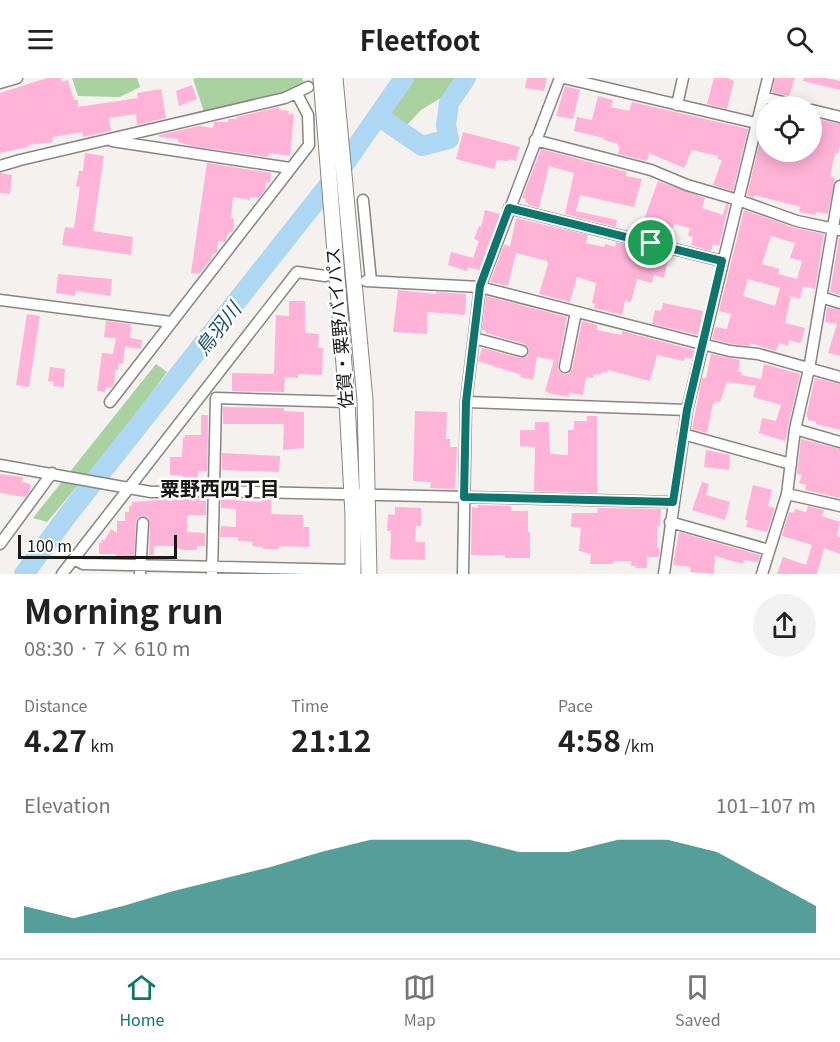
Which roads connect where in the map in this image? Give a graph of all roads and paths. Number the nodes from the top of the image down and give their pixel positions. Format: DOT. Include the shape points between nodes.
graph roads {
  1 [pos="17,78"];
  2 [pos="562,78"];
  3 [pos="683,78"];
  4 [pos="768,78"];
  5 [pos="314,82"];
  6 [pos="0,83"];
  7 [pos="336,86"];
  8 [pos="297,94"];
  9 [pos="763,96"];
  10 [pos="677,105"];
  11 [pos="822,112"];
  12 [pos="840,117"];
  13 [pos="756,123"];
  14 [pos="106,140"];
  15 [pos="535,140"];
  16 [pos="0,166"];
  17 [pos="290,168"];
  18 [pos="840,186"];
  19 [pos="363,200"];
  20 [pos="738,200"];
  21 [pos="509,208"];
  22 [pos="837,229"];
  23 [pos="722,261"];
  24 [pos="325,276"];
  25 [pos="480,286"];
  26 [pos="821,297"];
  27 [pos="0,300"];
  28 [pos="840,303"];
  29 [pos="576,312"];
  30 [pos="171,322"];
  31 [pos="474,338"];
  32 [pos="702,344"];
  33 [pos="522,351"];
  34 [pos="565,367"];
  35 [pos="808,369"];
  36 [pos="840,377"];
  37 [pos="211,383"];
  38 [pos="216,398"];
  39 [pos="110,402"];
  40 [pos="347,402"];
  41 [pos="466,402"];
  42 [pos="687,410"];
  43 [pos="795,429"];
  44 [pos="683,434"];
  45 [pos="840,442"];
  46 [pos="791,464"];
  47 [pos="0,465"];
  48 [pos="55,474"];
  49 [pos="127,489"];
  50 [pos="214,490"];
  51 [pos="351,494"];
  52 [pos="788,494"];
  53 [pos="369,495"];
  54 [pos="464,497"];
  55 [pos="673,502"];
  56 [pos="840,506"];
  57 [pos="670,522"];
  58 [pos="142,523"];
  59 [pos="0,544"];
  60 [pos="769,550"];
  61 [pos="74,559"];
  62 [pos="100,569"];
  63 [pos="140,570"];
  64 [pos="212,570"];
  65 [pos="353,572"];
  66 [pos="62,574"];
  67 [pos="369,574"];
  68 [pos="463,574"];
  69 [pos="664,574"];
  70 [pos="762,574"];
  1 -- 6 [label="street"];
  2 -- 10 [label="street"];
  2 -- 15 [label="street"];
  3 -- 10 [label="street"];
  4 -- 9 [label="street"];
  5 -- 8 [label="street"];
  5 -- 40 [label="highway, 佐賀・粟野バイパス" via="324,118"];
  7 -- 53 [label="highway, 佐賀・粟野バイパス" via="364,390"];
  8 -- 14 [label="street"];
  8 -- 17 [label="street" via="308,115 309,145"];
  10 -- 13 [label="street"];
  11 -- 12 [label="street"];
  13 -- 20 [label="street"];
  14 -- 16 [label="street"];
  14 -- 17 [label="street"];
  15 -- 20 [label="street" via="651,170"];
  15 -- 21 [label="street"];
  17 -- 30 [label="street"];
  18 -- 22 [label="street"];
  19 -- 25 [label="street" via="369,281"];
  20 -- 22 [label="street" via="797,221"];
  20 -- 23 [label="street"];
  21 -- 23 [label="street"];
  21 -- 25 [label="street"];
  22 -- 26 [label="street"];
  23 -- 32 [label="street"];
  24 -- 37 [label="street" via="297,272"];
  25 -- 29 [label="street"];
  25 -- 31 [label="street"];
  26 -- 28 [label="street"];
  26 -- 35 [label="street"];
  27 -- 30 [label="street"];
  29 -- 32 [label="street"];
  29 -- 34 [label="street"];
  30 -- 39 [label="street"];
  31 -- 33 [label="street"];
  31 -- 41 [label="street"];
  32 -- 35 [label="street" via="758,354"];
  32 -- 42 [label="street"];
  35 -- 36 [label="street"];
  35 -- 43 [label="street"];
  37 -- 38 [label="street"];
  37 -- 49 [label="street"];
  38 -- 40 [label="street"];
  38 -- 50 [label="street"];
  40 -- 51 [label="highway, 佐賀・粟野バイパス"];
  41 -- 42 [label="street"];
  41 -- 54 [label="street"];
  42 -- 44 [label="street"];
  43 -- 45 [label="street"];
  43 -- 46 [label="street"];
  44 -- 46 [label="street"];
  44 -- 55 [label="street"];
  46 -- 52 [label="street"];
  47 -- 48 [label="street"];
  48 -- 49 [label="street"];
  48 -- 59 [label="street"];
  49 -- 50 [label="street"];
  49 -- 61 [label="street"];
  50 -- 51 [label="street"];
  50 -- 64 [label="street"];
  51 -- 53 [label="street"];
  51 -- 65 [label="highway, 佐賀・粟野バイパス"];
  52 -- 56 [label="street"];
  52 -- 60 [label="street"];
  53 -- 54 [label="street"];
  53 -- 67 [label="highway, 佐賀・粟野バイパス"];
  54 -- 55 [label="street"];
  54 -- 68 [label="street"];
  55 -- 57 [label="street"];
  57 -- 60 [label="street"];
  57 -- 69 [label="street"];
  58 -- 63 [label="street"];
  60 -- 70 [label="street"];
  61 -- 62 [label="street"];
  61 -- 66 [label="street"];
  62 -- 63 [label="street"];
  63 -- 64 [label="street"];
  64 -- 65 [label="street"];
}
